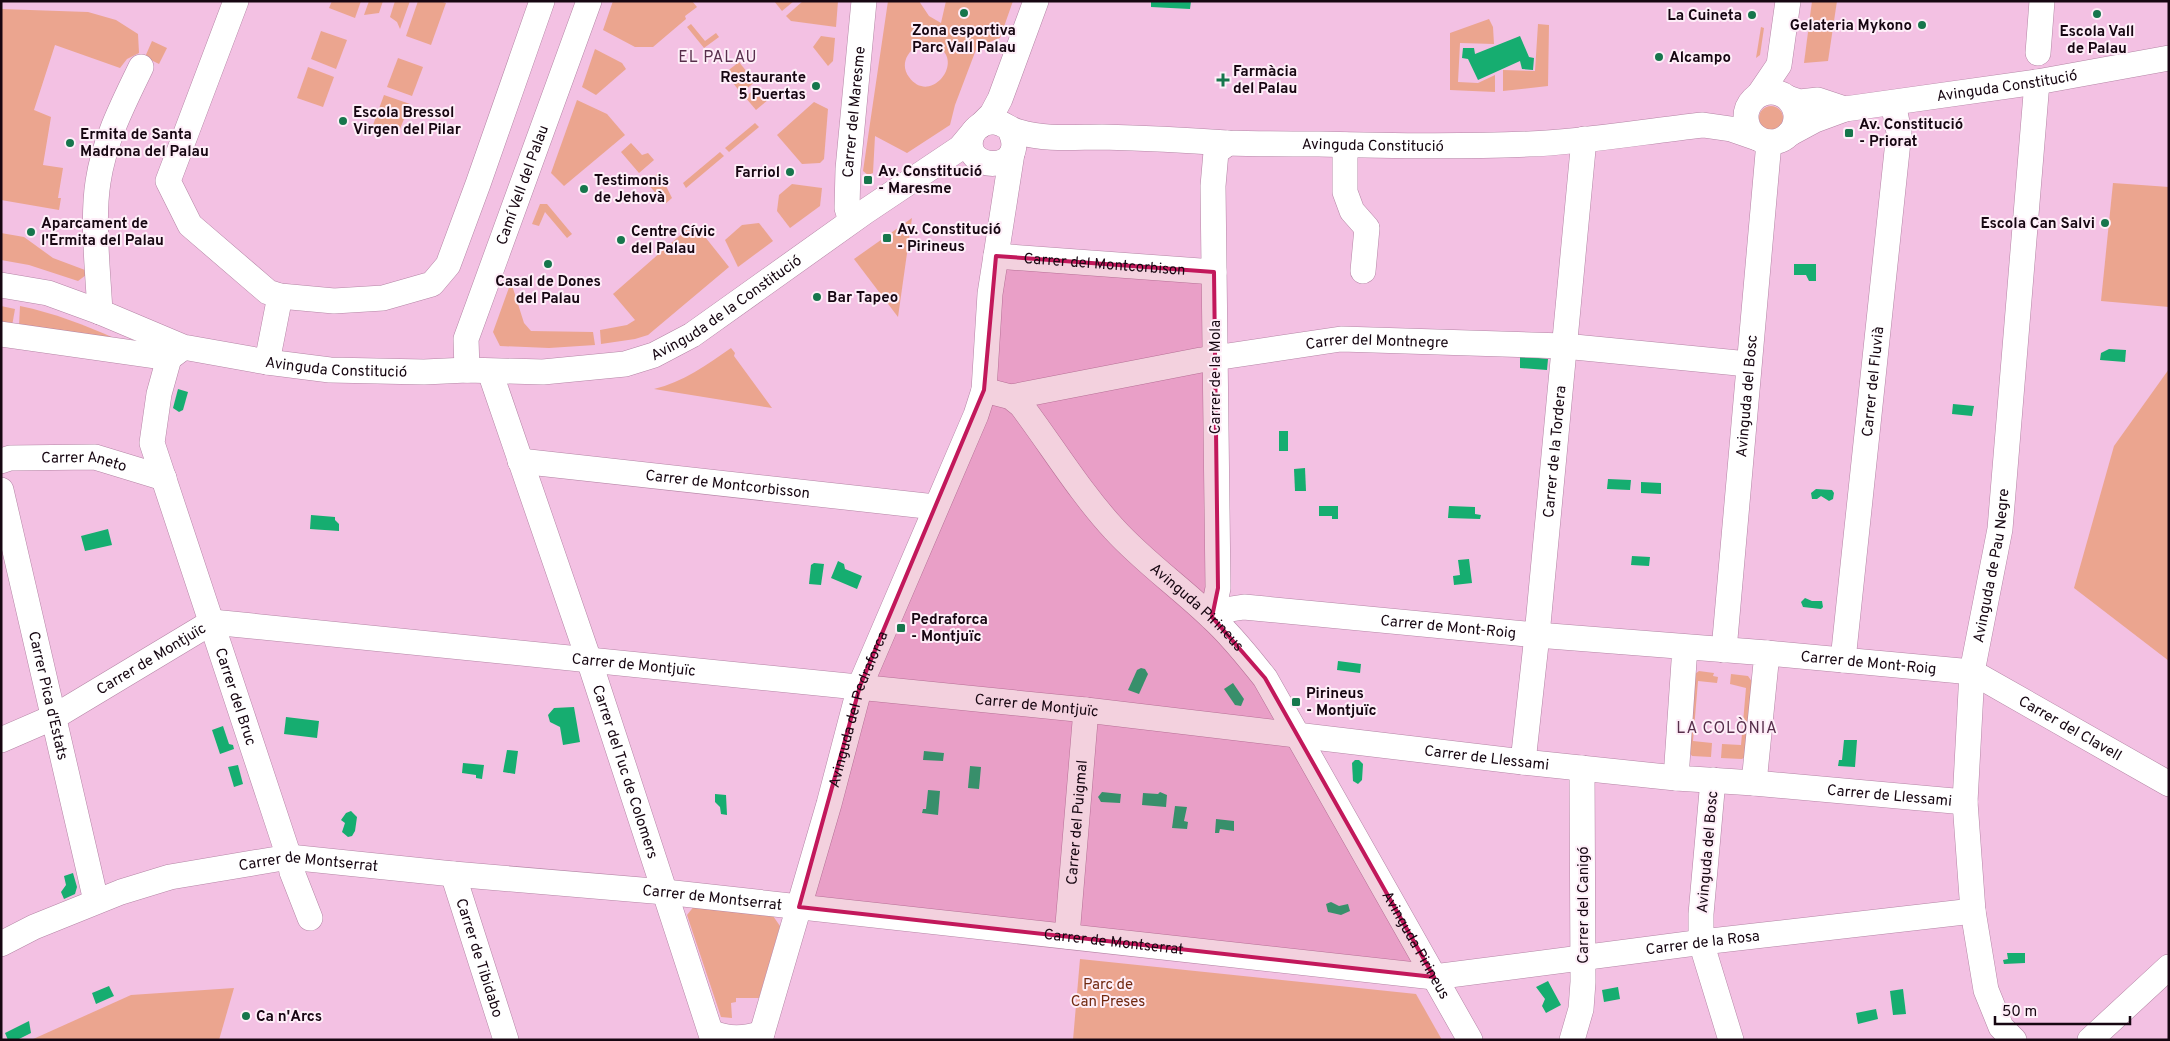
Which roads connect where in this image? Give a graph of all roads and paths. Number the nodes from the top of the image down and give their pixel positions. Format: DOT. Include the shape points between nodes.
graph roads {
  1 [pos="542,1"];
  2 [pos="589,1"];
  3 [pos="864,1"];
  4 [pos="1036,1"];
  5 [pos="1788,1"];
  6 [pos="2042,1"];
  7 [pos="232,2"];
  8 [pos="2038,53"];
  9 [pos="2169,58"];
  10 [pos="141,67"];
  11 [pos="2037,82"];
  12 [pos="1775,88"];
  13 [pos="1000,99"];
  14 [pos="1894,103"];
  15 [pos="1845,109"];
  16 [pos="1703,125"];
  17 [pos="977,128"];
  18 [pos="1772,138"];
  19 [pos="1584,139"];
  20 [pos="1228,142"];
  21 [pos="1345,145"];
  22 [pos="1003,147"];
  23 [pos="934,166"];
  24 [pos="851,221"];
  25 [pos="996,256"];
  26 [pos="1363,271"];
  27 [pos="1214,272"];
  28 [pos="1,284"];
  29 [pos="280,296"];
  30 [pos="100,312"];
  31 [pos="1,334"];
  32 [pos="1564,346"];
  33 [pos="176,352"];
  34 [pos="1214,358"];
  35 [pos="267,362"];
  36 [pos="1748,364"];
  37 [pos="479,371"];
  38 [pos="984,390"];
  39 [pos="1011,397"];
  40 [pos="1,461"];
  41 [pos="520,461"];
  42 [pos="164,478"];
  43 [pos="1,490"];
  44 [pos="935,507"];
  45 [pos="1212,617"];
  46 [pos="212,622"];
  47 [pos="1537,635"];
  48 [pos="1685,647"];
  49 [pos="1724,650"];
  50 [pos="1767,653"];
  51 [pos="589,660"];
  52 [pos="1843,660"];
  53 [pos="1972,672"];
  54 [pos="860,686"];
  55 [pos="1086,710"];
  56 [pos="54,718"];
  57 [pos="1296,734"];
  58 [pos="1,740"];
  59 [pos="1523,762"];
  60 [pos="1582,768"];
  61 [pos="1676,778"];
  62 [pos="1713,780"];
  63 [pos="1754,783"];
  64 [pos="2169,784"];
  65 [pos="1965,802"];
  66 [pos="289,857"];
  67 [pos="453,874"];
  68 [pos="665,892"];
  69 [pos="96,901"];
  70 [pos="798,907"];
  71 [pos="1973,911"];
  72 [pos="310,918"];
  73 [pos="1067,936"];
  74 [pos="1701,942"];
  75 [pos="1,944"];
  76 [pos="1583,958"];
  77 [pos="2168,970"];
  78 [pos="1434,976"];
  79 [pos="712,1036"];
  80 [pos="761,1036"];
  81 [pos="506,1040"];
  82 [pos="1470,1040"];
  83 [pos="1572,1040"];
  84 [pos="1730,1040"];
  85 [pos="2014,1040"];
  86 [pos="2090,1040"];
  1 -- 29 [label="street" via="448,265 432,284 382,298 334,301"];
  2 -- 37 [label="street, Camí Vell del Palau" via="466,339"];
  3 -- 24 [label="street, Carrer del Maresme" via="848,169 847,208"];
  4 -- 13 [label="street"];
  5 -- 12 [label="street"];
  6 -- 8 [label="street"];
  7 -- 29 [label="street" via="168,181 190,225 268,292"];
  9 -- 11 [label="street, Avinguda Constitució"];
  10 -- 30 [label="street" via="113,125 98,182 96,232"];
  11 -- 14 [label="street, Avinguda Constitució"];
  11 -- 53 [label="street, Avinguda de Pau Negre" via="2000,529"];
  12 -- 15 [label="street, Avinguda Constitució" via="1800,102 1818,100"];
  12 -- 16 [label="street, Avinguda Constitució"];
  12 -- 18 [label="street" via="1796,112 1796,120"];
  12 -- 18 [label="street" via="1748,104 1745,119 1751,133"];
  13 -- 17 [label="street" via="992,114"];
  13 -- 22 [label="street"];
  14 -- 15 [label="street, Avinguda Constitució"];
  14 -- 52 [label="street, Carrer del Fluvià" via="1899,132"];
  15 -- 18 [label="street, Avinguda Constitució"];
  16 -- 18 [label="street, Avinguda Constitució"];
  16 -- 19 [label="street, Avinguda Constitució"];
  17 -- 22 [label="street" via="992,122"];
  17 -- 22 [label="street" via="971,143 975,156"];
  17 -- 23 [label="street" via="960,148"];
  18 -- 36 [label="street, Avinguda del Bosc"];
  19 -- 21 [label="street, Avinguda Constitució" via="1493,145"];
  19 -- 32 [label="street, Carrer de la Tordera"];
  20 -- 21 [label="street, Avinguda Constitució"];
  20 -- 22 [label="street, Avinguda Constitució" via="1043,136"];
  20 -- 27 [label="street, Carrer de la Mola" via="1216,152 1214,169"];
  21 -- 26 [label="street" via="1345,192 1352,210 1367,228"];
  22 -- 23 [label="street" via="966,160"];
  22 -- 25 [label="street" via="1003,174 1008,188"];
  23 -- 24 [label="street, Avinguda de la Constitució"];
  24 -- 37 [label="street, Avinguda de la Constitució" via="692,335 654,355 625,364 543,372"];
  25 -- 27 [label="street, Carrer del Montcorbison"];
  25 -- 38 [label="street" via="990,294"];
  27 -- 34 [label="street, Carrer de la Mola"];
  28 -- 30 [label="street" via="48,293"];
  29 -- 35 [label="street"];
  30 -- 33 [label="street"];
  31 -- 33 [label="street"];
  32 -- 34 [label="street, Carrer del Montnegre" via="1341,339"];
  32 -- 36 [label="street, Carrer del Montnegre"];
  32 -- 47 [label="street, Carrer de la Tordera"];
  33 -- 35 [label="street, Avinguda Constitució"];
  33 -- 42 [label="street, Carrer del Bruc" via="159,394 152,443"];
  34 -- 39 [label="street, Carrer del Montnegre"];
  34 -- 45 [label="street, Carrer de la Mola" via="1218,588"];
  35 -- 37 [label="street, Avinguda Constitució" via="330,370"];
  36 -- 49 [label="street, Avinguda del Bosc"];
  37 -- 41 [label="street, Carrer del Tuc de Colomers"];
  38 -- 39 [label="street"];
  38 -- 44 [label="street, Avinguda del Pedraforca"];
  39 -- 45 [label="street, Avinguda Pirineus" via="1113,529"];
  40 -- 42 [label="street, Carrer Aneto" via="10,458 95,457"];
  41 -- 44 [label="street, Carrer de Montcorbisson"];
  41 -- 51 [label="street, Carrer del Tuc de Colomers"];
  42 -- 46 [label="street, Carrer del Bruc"];
  43 -- 56 [label="street, Carrer Pica d'Estats"];
  44 -- 54 [label="street, Avinguda del Pedraforca"];
  45 -- 47 [label="street, Carrer de Mont-Roig" via="1244,607"];
  45 -- 57 [label="street, Avinguda Pirineus" via="1244,650 1265,678"];
  46 -- 51 [label="street, Carrer de Montjuïc"];
  46 -- 56 [label="street, Carrer de Montjuïc"];
  46 -- 66 [label="street, Carrer del Bruc"];
  47 -- 48 [label="street, Carrer de Mont-Roig"];
  47 -- 59 [label="street, Carrer de la Tordera"];
  48 -- 49 [label="street, Carrer de Mont-Roig"];
  48 -- 61 [label="street"];
  49 -- 50 [label="street, Carrer de Mont-Roig"];
  50 -- 52 [label="street, Carrer de Mont-Roig"];
  50 -- 63 [label="street"];
  51 -- 54 [label="street, Carrer de Montjuïc"];
  51 -- 68 [label="street, Carrer del Tuc de Colomers"];
  52 -- 53 [label="street, Carrer de Mont-Roig"];
  53 -- 64 [label="street, Carrer del Clavell"];
  53 -- 65 [label="street, Avinguda de Pau Negre"];
  54 -- 55 [label="street, Carrer de Montjuïc"];
  54 -- 70 [label="street, Avinguda del Pedraforca"];
  55 -- 57 [label="street, Carrer de Montjuïc"];
  55 -- 73 [label="street, Carrer del Puigmal"];
  56 -- 58 [label="street, Carrer de Montjuïc"];
  56 -- 69 [label="street, Carrer Pica d'Estats"];
  57 -- 59 [label="street, Carrer de Llessami"];
  57 -- 78 [label="street, Avinguda Pirineus"];
  59 -- 60 [label="street, Carrer de Llessami"];
  60 -- 61 [label="street, Carrer de Llessami"];
  60 -- 76 [label="street, Carrer del Canigó"];
  61 -- 62 [label="street, Carrer de Llessami"];
  62 -- 63 [label="street, Carrer de Llessami"];
  62 -- 74 [label="street, Avinguda del Bosc" via="1700,914"];
  63 -- 65 [label="street, Carrer de Llessami"];
  65 -- 71 [label="street, Avinguda de Pau Negre"];
  66 -- 67 [label="street, Carrer de Montserrat"];
  66 -- 69 [label="street, Carrer de Montserrat" via="170,877"];
  66 -- 72 [label="street, Carrer del Bruc"];
  67 -- 68 [label="street, Carrer de Montserrat"];
  67 -- 81 [label="street, Carrer de Tibidabo"];
  68 -- 70 [label="street, Carrer de Montserrat"];
  68 -- 79 [label="street, Carrer del Tuc de Colomers"];
  69 -- 75 [label="street, Carrer de Montserrat"];
  70 -- 73 [label="street, Carrer de Montserrat"];
  70 -- 80 [label="street, Avinguda del Pedraforca"];
  71 -- 74 [label="street, Carrer de la Rosa"];
  71 -- 85 [label="street, Avinguda de Pau Negre" via="1986,990 2001,1027"];
  73 -- 78 [label="street, Carrer de Montserrat"];
  74 -- 76 [label="street, Carrer de la Rosa"];
  74 -- 84 [label="street, Avinguda del Bosc"];
  76 -- 78 [label="street, Carrer de la Rosa"];
  76 -- 83 [label="street, Carrer del Canigó" via="1581,1009"];
  77 -- 86 [label="street"];
  78 -- 82 [label="street, Avinguda Pirineus"];
  79 -- 80 [label="street, Carrer del Tuc de Colomers"];
}
